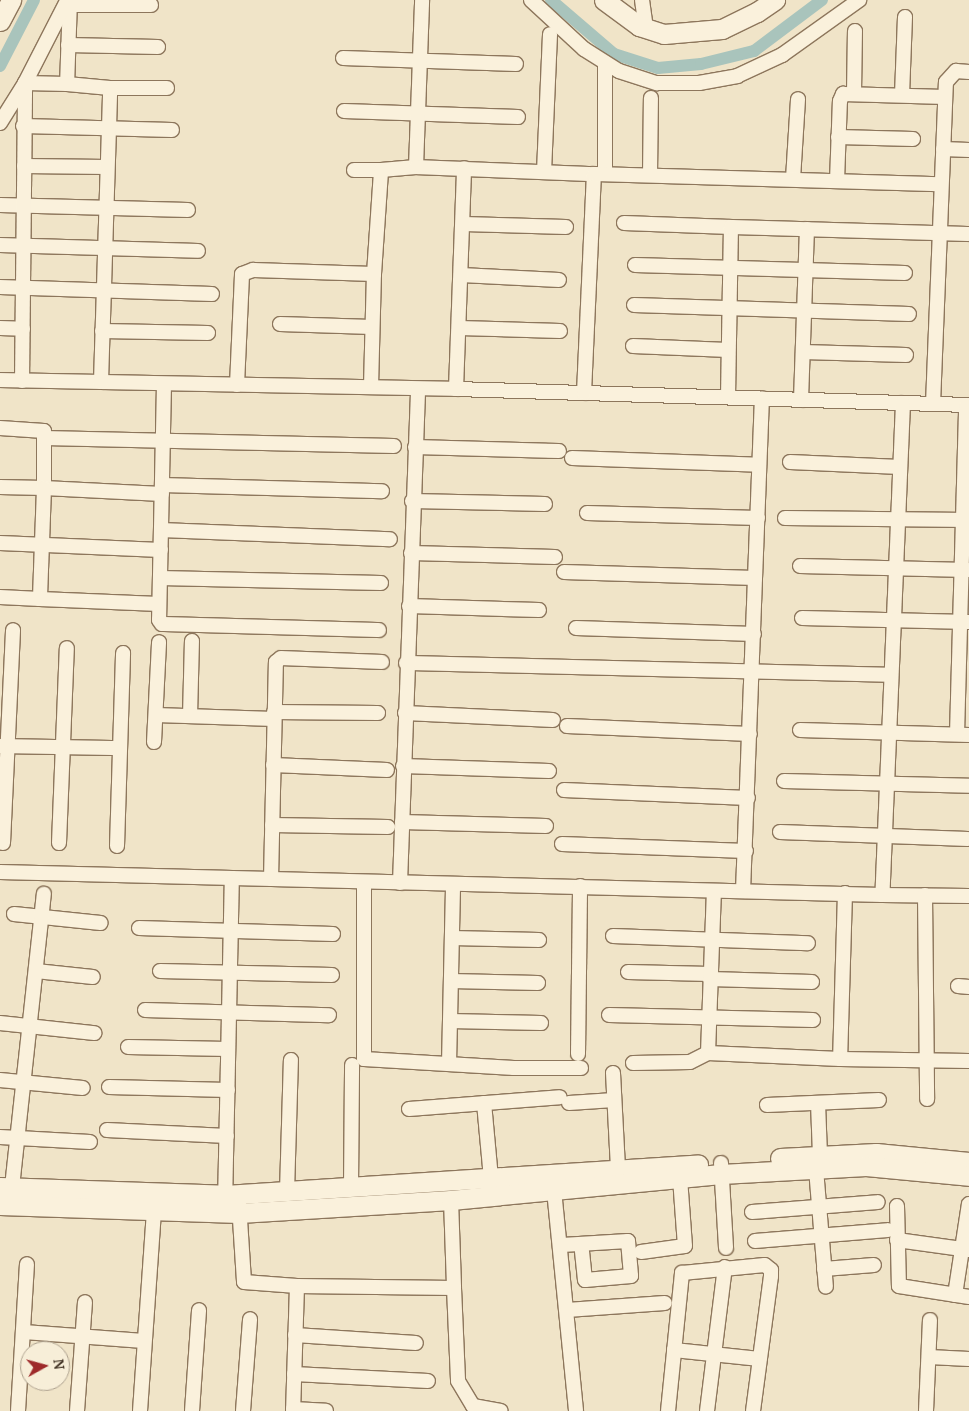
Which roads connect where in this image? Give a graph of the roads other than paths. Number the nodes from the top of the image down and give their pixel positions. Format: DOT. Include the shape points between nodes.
graph roads {
  1 [pos="11,0"];
  2 [pos="422,0"];
  3 [pos="532,0"];
  4 [pos="604,0"];
  5 [pos="642,0"];
  6 [pos="775,0"];
  7 [pos="859,0"];
  8 [pos="69,2"];
  9 [pos="151,5"];
  10 [pos="905,17"];
  11 [pos="0,21"];
  12 [pos="646,28"];
  13 [pos="855,31"];
  14 [pos="550,34"];
  15 [pos="68,44"];
  16 [pos="158,47"];
  17 [pos="343,58"];
  18 [pos="421,61"];
  19 [pos="606,63"];
  20 [pos="516,64"];
  21 [pos="969,72"];
  22 [pos="25,84"];
  23 [pos="67,84"];
  24 [pos="110,88"];
  25 [pos="167,88"];
  26 [pos="854,93"];
  27 [pos="902,95"];
  28 [pos="945,97"];
  29 [pos="651,98"];
  30 [pos="798,99"];
  31 [pos="344,111"];
  32 [pos="420,113"];
  33 [pos="518,117"];
  34 [pos="0,123"];
  35 [pos="23,126"];
  36 [pos="108,127"];
  37 [pos="172,130"];
  38 [pos="838,137"];
  39 [pos="913,139"];
  40 [pos="943,149"];
  41 [pos="969,150"];
  42 [pos="24,166"];
  43 [pos="416,167"];
  44 [pos="107,168"];
  45 [pos="464,168"];
  46 [pos="354,170"];
  47 [pos="382,170"];
  48 [pos="544,172"];
  49 [pos="600,174"];
  50 [pos="650,175"];
  51 [pos="792,179"];
  52 [pos="837,181"];
  53 [pos="941,184"];
  54 [pos="0,205"];
  55 [pos="24,206"];
  56 [pos="106,208"];
  57 [pos="188,210"];
  58 [pos="624,223"];
  59 [pos="464,224"];
  60 [pos="566,227"];
  61 [pos="731,227"];
  62 [pos="807,229"];
  63 [pos="939,234"];
  64 [pos="969,234"];
  65 [pos="0,245"];
  66 [pos="24,246"];
  67 [pos="105,248"];
  68 [pos="198,251"];
  69 [pos="635,265"];
  70 [pos="730,268"];
  71 [pos="805,271"];
  72 [pos="905,273"];
  73 [pos="374,274"];
  74 [pos="461,275"];
  75 [pos="559,280"];
  76 [pos="0,287"];
  77 [pos="24,288"];
  78 [pos="104,290"];
  79 [pos="212,294"];
  80 [pos="634,306"];
  81 [pos="729,308"];
  82 [pos="804,310"];
  83 [pos="909,314"];
  84 [pos="280,324"];
  85 [pos="372,326"];
  86 [pos="0,328"];
  87 [pos="459,328"];
  88 [pos="23,329"];
  89 [pos="102,331"];
  90 [pos="560,331"];
  91 [pos="208,333"];
  92 [pos="633,346"];
  93 [pos="728,350"];
  94 [pos="803,352"];
  95 [pos="906,355"];
  96 [pos="0,380"];
  97 [pos="22,381"];
  98 [pos="101,382"];
  99 [pos="164,384"];
  100 [pos="237,385"];
  101 [pos="371,387"];
  102 [pos="418,389"];
  103 [pos="456,389"];
  104 [pos="584,393"];
  105 [pos="728,397"];
  106 [pos="762,398"];
  107 [pos="801,400"];
  108 [pos="903,403"];
  109 [pos="933,404"];
  110 [pos="967,405"];
  111 [pos="0,428"];
  112 [pos="44,438"];
  113 [pos="163,441"];
  114 [pos="394,446"];
  115 [pos="415,447"];
  116 [pos="559,450"];
  117 [pos="572,458"];
  118 [pos="790,462"];
  119 [pos="759,465"];
  120 [pos="967,466"];
  121 [pos="900,467"];
  122 [pos="0,487"];
  123 [pos="44,488"];
  124 [pos="162,489"];
  125 [pos="382,491"];
  126 [pos="412,501"];
  127 [pos="545,504"];
  128 [pos="587,513"];
  129 [pos="758,518"];
  130 [pos="785,518"];
  131 [pos="898,520"];
  132 [pos="965,520"];
  133 [pos="161,530"];
  134 [pos="390,538"];
  135 [pos="0,543"];
  136 [pos="42,545"];
  137 [pos="161,550"];
  138 [pos="411,553"];
  139 [pos="555,557"];
  140 [pos="800,566"];
  141 [pos="896,568"];
  142 [pos="964,570"];
  143 [pos="564,572"];
  144 [pos="160,578"];
  145 [pos="756,578"];
  146 [pos="381,583"];
  147 [pos="0,597"];
  148 [pos="40,599"];
  149 [pos="159,604"];
  150 [pos="409,606"];
  151 [pos="539,610"];
  152 [pos="802,618"];
  153 [pos="894,620"];
  154 [pos="964,622"];
  155 [pos="576,628"];
  156 [pos="13,630"];
  157 [pos="379,630"];
  158 [pos="754,634"];
  159 [pos="159,642"];
  160 [pos="192,642"];
  161 [pos="67,648"];
  162 [pos="123,653"];
  163 [pos="382,662"];
  164 [pos="406,663"];
  165 [pos="753,672"];
  166 [pos="891,675"];
  167 [pos="964,677"];
  168 [pos="378,713"];
  169 [pos="405,713"];
  170 [pos="156,715"];
  171 [pos="274,715"];
  172 [pos="190,716"];
  173 [pos="553,720"];
  174 [pos="567,726"];
  175 [pos="800,730"];
  176 [pos="890,732"];
  177 [pos="750,734"];
  178 [pos="963,734"];
  179 [pos="154,742"];
  180 [pos="3,746"];
  181 [pos="62,747"];
  182 [pos="119,748"];
  183 [pos="273,765"];
  184 [pos="403,766"];
  185 [pos="386,770"];
  186 [pos="549,771"];
  187 [pos="784,781"];
  188 [pos="887,784"];
  189 [pos="969,786"];
  190 [pos="564,790"];
  191 [pos="748,798"];
  192 [pos="402,822"];
  193 [pos="272,824"];
  194 [pos="546,826"];
  195 [pos="388,827"];
  196 [pos="780,832"];
  197 [pos="885,836"];
  198 [pos="968,839"];
  199 [pos="3,843"];
  200 [pos="59,843"];
  201 [pos="562,844"];
  202 [pos="117,846"];
  203 [pos="746,851"];
  204 [pos="0,872"];
  205 [pos="232,878"];
  206 [pos="271,879"];
  207 [pos="364,883"];
  208 [pos="400,883"];
  209 [pos="453,884"];
  210 [pos="580,886"];
  211 [pos="714,891"];
  212 [pos="743,891"];
  213 [pos="845,893"];
  214 [pos="44,894"];
  215 [pos="882,895"];
  216 [pos="925,895"];
  217 [pos="969,896"];
  218 [pos="14,914"];
  219 [pos="42,917"];
  220 [pos="101,924"];
  221 [pos="139,928"];
  222 [pos="231,931"];
  223 [pos="333,934"];
  224 [pos="613,936"];
  225 [pos="452,938"];
  226 [pos="711,938"];
  227 [pos="539,940"];
  228 [pos="808,943"];
  229 [pos="36,971"];
  230 [pos="160,971"];
  231 [pos="628,972"];
  232 [pos="230,973"];
  233 [pos="332,975"];
  234 [pos="93,977"];
  235 [pos="710,977"];
  236 [pos="451,981"];
  237 [pos="812,982"];
  238 [pos="538,983"];
  239 [pos="145,1010"];
  240 [pos="229,1011"];
  241 [pos="329,1015"];
  242 [pos="609,1015"];
  243 [pos="709,1016"];
  244 [pos="813,1020"];
  245 [pos="450,1021"];
  246 [pos="542,1023"];
  247 [pos="0,1024"];
  248 [pos="30,1026"];
  249 [pos="94,1032"];
  250 [pos="128,1047"];
  251 [pos="228,1049"];
  252 [pos="708,1053"];
  253 [pos="840,1059"];
  254 [pos="926,1059"];
  255 [pos="291,1060"];
  256 [pos="969,1060"];
  257 [pos="634,1063"];
  258 [pos="449,1064"];
  259 [pos="352,1065"];
  260 [pos="613,1072"];
  261 [pos="0,1080"];
  262 [pos="24,1082"];
  263 [pos="109,1087"];
  264 [pos="83,1088"];
  265 [pos="228,1090"];
  266 [pos="614,1100"];
  267 [pos="878,1100"];
  268 [pos="927,1100"];
  269 [pos="484,1103"];
  270 [pos="818,1103"];
  271 [pos="767,1105"];
  272 [pos="409,1109"];
  273 [pos="107,1130"];
  274 [pos="227,1136"];
  275 [pos="0,1137"];
  276 [pos="18,1138"];
  277 [pos="90,1142"];
  278 [pos="818,1162"];
  279 [pos="969,1162"];
  280 [pos="721,1168"];
  281 [pos="618,1170"];
  282 [pos="969,1176"];
  283 [pos="491,1178"];
  284 [pos="680,1178"];
  285 [pos="553,1182"];
  286 [pos="6,1187"];
  287 [pos="351,1187"];
  288 [pos="287,1192"];
  289 [pos="232,1195"];
  290 [pos="451,1200"];
  291 [pos="878,1202"];
  292 [pos="969,1204"];
  293 [pos="0,1205"];
  294 [pos="819,1206"];
  295 [pos="897,1206"];
  296 [pos="154,1211"];
  297 [pos="752,1212"];
  298 [pos="232,1214"];
  299 [pos="888,1230"];
  300 [pos="822,1235"];
  301 [pos="897,1240"];
  302 [pos="755,1241"];
  303 [pos="581,1244"];
  304 [pos="562,1245"];
  305 [pos="726,1248"];
  306 [pos="966,1250"];
  307 [pos="641,1252"];
  308 [pos="28,1264"];
  309 [pos="874,1265"];
  310 [pos="725,1268"];
  311 [pos="824,1269"];
  312 [pos="297,1286"];
  313 [pos="826,1287"];
  314 [pos="454,1288"];
  315 [pos="954,1295"];
  316 [pos="969,1297"];
  317 [pos="85,1302"];
  318 [pos="664,1303"];
  319 [pos="199,1310"];
  320 [pos="567,1310"];
  321 [pos="250,1319"];
  322 [pos="930,1320"];
  323 [pos="24,1332"];
  324 [pos="295,1335"];
  325 [pos="83,1336"];
  326 [pos="144,1341"];
  327 [pos="416,1343"];
  328 [pos="674,1350"];
  329 [pos="714,1354"];
  330 [pos="929,1357"];
  331 [pos="760,1359"];
  332 [pos="969,1359"];
  333 [pos="294,1374"];
  334 [pos="428,1381"];
  335 [pos="293,1410"];
  336 [pos="18,1411"];
  337 [pos="77,1411"];
  338 [pos="140,1411"];
  339 [pos="192,1411"];
  340 [pos="243,1411"];
  341 [pos="326,1411"];
  342 [pos="496,1411"];
  343 [pos="576,1411"];
  344 [pos="668,1411"];
  345 [pos="707,1411"];
  346 [pos="753,1411"];
  347 [pos="926,1411"];
  1 -- 11 [label="street"];
  2 -- 18 [label="street"];
  3 -- 19 [label="street" via="584,49"];
  4 -- 12 [label="street"];
  5 -- 12 [label="street"];
  6 -- 12 [label="street" via="722,29 694,34 664,34"];
  7 -- 19 [label="street" via="782,55 737,76 699,83 657,83 619,71"];
  8 -- 9 [label="street"];
  8 -- 15 [label="street"];
  8 -- 22 [label="street"];
  10 -- 27 [label="street"];
  13 -- 26 [label="street"];
  14 -- 48 [label="street"];
  15 -- 16 [label="street"];
  15 -- 23 [label="street"];
  17 -- 18 [label="street"];
  18 -- 20 [label="street"];
  18 -- 32 [label="street"];
  19 -- 49 [label="street"];
  21 -- 28 [label="street" via="956,71 946,82"];
  22 -- 23 [label="street"];
  22 -- 34 [label="street"];
  22 -- 35 [label="street"];
  23 -- 24 [label="street"];
  24 -- 25 [label="street"];
  24 -- 36 [label="street"];
  26 -- 27 [label="street"];
  26 -- 38 [label="street" via="846,92 841,97"];
  27 -- 28 [label="street"];
  28 -- 40 [label="street"];
  29 -- 50 [label="street"];
  30 -- 51 [label="street"];
  31 -- 32 [label="street"];
  32 -- 33 [label="street"];
  32 -- 43 [label="street"];
  35 -- 36 [label="street"];
  35 -- 42 [label="street"];
  36 -- 37 [label="street"];
  36 -- 44 [label="street"];
  38 -- 39 [label="street"];
  38 -- 52 [label="street"];
  40 -- 41 [label="street"];
  40 -- 53 [label="street"];
  42 -- 44 [label="street"];
  42 -- 55 [label="street"];
  43 -- 45 [label="street"];
  43 -- 47 [label="street"];
  44 -- 56 [label="street"];
  45 -- 48 [label="street"];
  45 -- 59 [label="street"];
  46 -- 47 [label="street"];
  47 -- 73 [label="street"];
  48 -- 49 [label="street"];
  49 -- 50 [label="street"];
  49 -- 104 [label="street"];
  50 -- 51 [label="street"];
  51 -- 52 [label="street"];
  52 -- 53 [label="street"];
  53 -- 63 [label="street"];
  54 -- 55 [label="street"];
  55 -- 56 [label="street"];
  55 -- 66 [label="street"];
  56 -- 57 [label="street"];
  56 -- 67 [label="street"];
  58 -- 61 [label="street"];
  59 -- 60 [label="street"];
  59 -- 74 [label="street"];
  61 -- 62 [label="street"];
  61 -- 70 [label="street"];
  62 -- 63 [label="street"];
  62 -- 71 [label="street"];
  63 -- 64 [label="street"];
  63 -- 109 [label="street"];
  65 -- 66 [label="street"];
  66 -- 67 [label="street"];
  66 -- 77 [label="street"];
  67 -- 68 [label="street"];
  67 -- 78 [label="street"];
  69 -- 70 [label="street"];
  70 -- 71 [label="street"];
  70 -- 81 [label="street"];
  71 -- 72 [label="street"];
  71 -- 82 [label="street"];
  73 -- 85 [label="street"];
  73 -- 100 [label="street" via="253,270 242,274"];
  74 -- 75 [label="street"];
  74 -- 87 [label="street"];
  76 -- 77 [label="street"];
  77 -- 78 [label="street"];
  77 -- 88 [label="street"];
  78 -- 79 [label="street"];
  78 -- 89 [label="street"];
  80 -- 81 [label="street"];
  81 -- 82 [label="street"];
  81 -- 93 [label="street"];
  82 -- 83 [label="street"];
  82 -- 94 [label="street"];
  84 -- 85 [label="street"];
  85 -- 101 [label="street"];
  86 -- 88 [label="street"];
  87 -- 90 [label="street"];
  87 -- 103 [label="street"];
  88 -- 97 [label="street"];
  89 -- 91 [label="street"];
  89 -- 98 [label="street"];
  92 -- 93 [label="street"];
  93 -- 105 [label="street"];
  94 -- 95 [label="street"];
  94 -- 107 [label="street"];
  96 -- 97 [label="street"];
  97 -- 98 [label="street"];
  98 -- 99 [label="street"];
  99 -- 100 [label="street"];
  99 -- 113 [label="street"];
  100 -- 101 [label="street"];
  101 -- 102 [label="street"];
  102 -- 103 [label="street"];
  102 -- 115 [label="street"];
  103 -- 104 [label="street"];
  104 -- 105 [label="street"];
  105 -- 106 [label="street"];
  106 -- 107 [label="street"];
  106 -- 119 [label="street"];
  107 -- 108 [label="street"];
  108 -- 109 [label="street"];
  108 -- 121 [label="street"];
  109 -- 110 [label="street"];
  110 -- 120 [label="street"];
  111 -- 112 [label="street" via="42,430"];
  112 -- 113 [label="street"];
  112 -- 123 [label="street"];
  113 -- 114 [label="street"];
  113 -- 124 [label="street"];
  115 -- 116 [label="street"];
  115 -- 126 [label="street"];
  117 -- 119 [label="street"];
  118 -- 121 [label="street"];
  119 -- 129 [label="street"];
  120 -- 132 [label="street"];
  121 -- 131 [label="street"];
  122 -- 123 [label="street"];
  123 -- 124 [label="street"];
  123 -- 136 [label="street"];
  124 -- 125 [label="street"];
  124 -- 133 [label="street"];
  126 -- 127 [label="street"];
  126 -- 138 [label="street"];
  128 -- 129 [label="street"];
  129 -- 145 [label="street"];
  130 -- 131 [label="street"];
  131 -- 132 [label="street"];
  131 -- 141 [label="street"];
  132 -- 142 [label="street"];
  133 -- 134 [label="street"];
  133 -- 137 [label="street"];
  135 -- 136 [label="street"];
  136 -- 137 [label="street"];
  136 -- 148 [label="street"];
  137 -- 144 [label="street"];
  138 -- 139 [label="street"];
  138 -- 150 [label="street"];
  140 -- 141 [label="street"];
  141 -- 142 [label="street"];
  141 -- 153 [label="street"];
  142 -- 154 [label="street"];
  143 -- 145 [label="street"];
  144 -- 146 [label="street"];
  144 -- 149 [label="street"];
  145 -- 158 [label="street"];
  147 -- 148 [label="street"];
  148 -- 149 [label="street"];
  149 -- 157 [label="street" via="159,620 166,626"];
  150 -- 151 [label="street"];
  150 -- 164 [label="street"];
  152 -- 153 [label="street"];
  153 -- 154 [label="street"];
  153 -- 166 [label="street"];
  154 -- 167 [label="street"];
  155 -- 158 [label="street"];
  156 -- 180 [label="street"];
  158 -- 165 [label="street"];
  159 -- 170 [label="street"];
  160 -- 172 [label="street"];
  161 -- 181 [label="street"];
  162 -- 182 [label="street"];
  163 -- 171 [label="street" via="278,659"];
  164 -- 165 [label="street"];
  164 -- 169 [label="street"];
  165 -- 166 [label="street"];
  165 -- 177 [label="street"];
  166 -- 176 [label="street"];
  167 -- 178 [label="street"];
  168 -- 171 [label="street"];
  169 -- 173 [label="street"];
  169 -- 184 [label="street"];
  170 -- 172 [label="street"];
  170 -- 179 [label="street"];
  171 -- 172 [label="street"];
  171 -- 183 [label="street"];
  174 -- 177 [label="street"];
  175 -- 176 [label="street"];
  176 -- 178 [label="street"];
  176 -- 188 [label="street"];
  177 -- 191 [label="street"];
  180 -- 181 [label="street"];
  180 -- 199 [label="street"];
  181 -- 182 [label="street"];
  181 -- 200 [label="street"];
  182 -- 202 [label="street"];
  183 -- 185 [label="street"];
  183 -- 193 [label="street"];
  184 -- 186 [label="street"];
  184 -- 192 [label="street"];
  187 -- 188 [label="street"];
  188 -- 189 [label="street"];
  188 -- 197 [label="street"];
  190 -- 191 [label="street"];
  191 -- 203 [label="street"];
  192 -- 194 [label="street"];
  192 -- 208 [label="street"];
  193 -- 195 [label="street"];
  193 -- 206 [label="street"];
  196 -- 197 [label="street"];
  197 -- 198 [label="street"];
  197 -- 215 [label="street"];
  201 -- 203 [label="street"];
  203 -- 212 [label="street"];
  204 -- 205 [label="street"];
  205 -- 206 [label="street"];
  205 -- 222 [label="street"];
  206 -- 207 [label="street"];
  207 -- 208 [label="street"];
  207 -- 258 [label="street" via="364,1059"];
  208 -- 209 [label="street"];
  209 -- 210 [label="street"];
  209 -- 225 [label="street"];
  210 -- 211 [label="street"];
  210 -- 258 [label="street" via="580,1061"];
  211 -- 212 [label="street"];
  211 -- 226 [label="street"];
  212 -- 213 [label="street"];
  213 -- 215 [label="street"];
  213 -- 253 [label="street"];
  214 -- 219 [label="street"];
  215 -- 216 [label="street"];
  216 -- 217 [label="street"];
  216 -- 254 [label="street"];
  218 -- 219 [label="street"];
  219 -- 220 [label="street"];
  219 -- 229 [label="street"];
  221 -- 222 [label="street"];
  222 -- 223 [label="street"];
  222 -- 232 [label="street"];
  224 -- 226 [label="street"];
  225 -- 227 [label="street"];
  225 -- 236 [label="street"];
  226 -- 228 [label="street"];
  226 -- 235 [label="street"];
  229 -- 234 [label="street"];
  229 -- 248 [label="street"];
  230 -- 232 [label="street"];
  231 -- 235 [label="street"];
  232 -- 233 [label="street"];
  232 -- 240 [label="street"];
  235 -- 237 [label="street"];
  235 -- 243 [label="street"];
  236 -- 238 [label="street"];
  236 -- 245 [label="street"];
  239 -- 240 [label="street"];
  240 -- 241 [label="street"];
  240 -- 251 [label="street"];
  242 -- 243 [label="street"];
  243 -- 244 [label="street"];
  243 -- 252 [label="street"];
  245 -- 246 [label="street"];
  245 -- 258 [label="street"];
  247 -- 248 [label="street"];
  248 -- 249 [label="street"];
  248 -- 262 [label="street"];
  250 -- 251 [label="street"];
  251 -- 265 [label="street"];
  252 -- 253 [label="street"];
  252 -- 257 [label="street" via="690,1062"];
  253 -- 254 [label="street"];
  254 -- 256 [label="street"];
  254 -- 268 [label="street"];
  255 -- 288 [label="street"];
  259 -- 287 [label="street"];
  260 -- 266 [label="street"];
  261 -- 262 [label="street"];
  262 -- 264 [label="street"];
  262 -- 276 [label="street"];
  263 -- 265 [label="street"];
  265 -- 274 [label="street"];
  266 -- 269 [label="street"];
  266 -- 281 [label="street"];
  267 -- 270 [label="street"];
  269 -- 272 [label="street"];
  269 -- 283 [label="street"];
  270 -- 271 [label="street"];
  270 -- 278 [label="street"];
  273 -- 274 [label="street"];
  274 -- 289 [label="street"];
  275 -- 276 [label="street"];
  276 -- 277 [label="street"];
  276 -- 286 [label="street"];
  278 -- 279 [label="street" via="876,1153"];
  278 -- 280 [label="street"];
  278 -- 282 [label="street"];
  278 -- 294 [label="street"];
  280 -- 281 [label="street"];
  280 -- 284 [label="street"];
  280 -- 305 [label="street"];
  281 -- 285 [label="street"];
  283 -- 285 [label="street"];
  283 -- 287 [label="street"];
  284 -- 285 [label="street"];
  284 -- 307 [label="street" via="685,1246"];
  285 -- 290 [label="street"];
  285 -- 304 [label="street"];
  286 -- 289 [label="street"];
  287 -- 288 [label="street"];
  288 -- 289 [label="street"];
  289 -- 298 [label="street"];
  290 -- 298 [label="street"];
  290 -- 314 [label="street"];
  291 -- 294 [label="street"];
  292 -- 306 [label="street"];
  293 -- 296 [label="street"];
  294 -- 297 [label="street"];
  294 -- 300 [label="street"];
  295 -- 301 [label="street"];
  296 -- 298 [label="street"];
  296 -- 326 [label="street"];
  298 -- 312 [label="street" via="244,1282"];
  299 -- 300 [label="street"];
  300 -- 302 [label="street"];
  300 -- 311 [label="street"];
  301 -- 306 [label="street"];
  301 -- 315 [label="street" via="899,1286"];
  303 -- 304 [label="street"];
  304 -- 320 [label="street"];
  306 -- 315 [label="street"];
  308 -- 323 [label="street"];
  309 -- 311 [label="street"];
  310 -- 328 [label="street" via="682,1273"];
  310 -- 329 [label="street"];
  310 -- 331 [label="street" via="765,1265 770,1270"];
  311 -- 313 [label="street"];
  312 -- 314 [label="street"];
  312 -- 324 [label="street"];
  314 -- 342 [label="street" via="458,1381 472,1406"];
  315 -- 316 [label="street"];
  317 -- 325 [label="street"];
  318 -- 320 [label="street"];
  319 -- 339 [label="street"];
  320 -- 343 [label="street"];
  321 -- 340 [label="street"];
  322 -- 330 [label="street"];
  323 -- 325 [label="street"];
  323 -- 336 [label="street"];
  324 -- 327 [label="street"];
  324 -- 333 [label="street"];
  325 -- 326 [label="street"];
  325 -- 337 [label="street"];
  326 -- 338 [label="street"];
  328 -- 329 [label="street"];
  328 -- 344 [label="street"];
  329 -- 331 [label="street"];
  329 -- 345 [label="street"];
  330 -- 332 [label="street"];
  330 -- 347 [label="street"];
  331 -- 346 [label="street"];
  333 -- 334 [label="street"];
  333 -- 335 [label="street"];
  335 -- 341 [label="street"];
}
